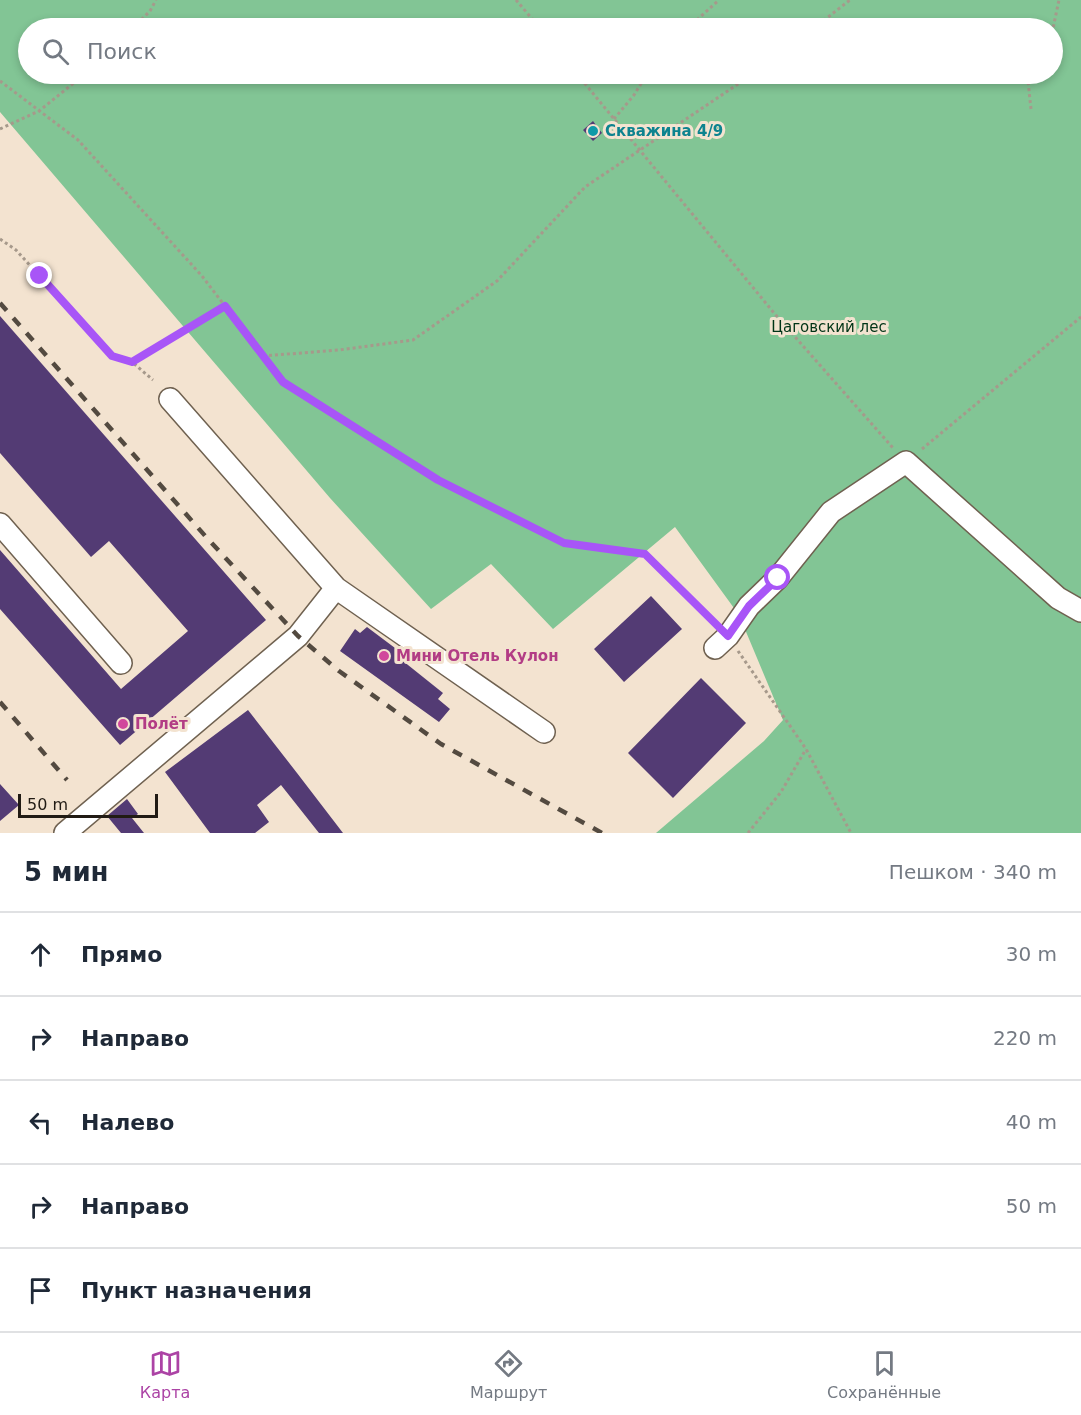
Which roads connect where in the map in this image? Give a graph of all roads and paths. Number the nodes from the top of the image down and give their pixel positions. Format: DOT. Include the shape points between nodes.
graph roads {
  1 [pos="156,0"];
  2 [pos="516,0"];
  3 [pos="719,0"];
  4 [pos="850,0"];
  5 [pos="1059,0"];
  6 [pos="143,18"];
  7 [pos="531,18"];
  8 [pos="699,18"];
  9 [pos="827,18"];
  10 [pos="1056,18"];
  11 [pos="0,81"];
  12 [pos="73,84"];
  13 [pos="585,84"];
  14 [pos="641,84"];
  15 [pos="738,84"];
  16 [pos="1028,84"];
  17 [pos="1031,109"];
  18 [pos="39,111"];
  19 [pos="614,119"];
  20 [pos="0,129"];
  21 [pos="640,150"];
  22 [pos="0,239"];
  23 [pos="225,306"];
  24 [pos="1081,317"];
  25 [pos="263,356"];
  26 [pos="132,362"];
  27 [pos="153,380"];
  28 [pos="170,399"];
  29 [pos="906,462"];
  30 [pos="0,524"];
  31 [pos="336,588"];
  32 [pos="1081,611"];
  33 [pos="722,642"];
  34 [pos="121,663"];
  35 [pos="544,732"];
  36 [pos="806,749"];
  37 [pos="65,833"];
  38 [pos="748,833"];
  39 [pos="851,833"];
  1 -- 6 [label="path"];
  2 -- 7 [label="path"];
  3 -- 8 [label="path"];
  4 -- 9 [label="path"];
  5 -- 10 [label="path"];
  11 -- 18 [label="path"];
  12 -- 18 [label="path"];
  13 -- 19 [label="path"];
  14 -- 19 [label="path"];
  15 -- 21 [label="path"];
  16 -- 17 [label="path"];
  18 -- 20 [label="path"];
  18 -- 23 [label="path" via="78,141"];
  19 -- 21 [label="path"];
  21 -- 25 [label="path" via="585,187 497,281 412,340"];
  21 -- 29 [label="path" via="774,313"];
  22 -- 26 [label="path" via="16,250 112,356"];
  23 -- 25 [label="path"];
  23 -- 26 [label="path"];
  24 -- 29 [label="path"];
  25 -- 33 [label="path" via="283,382 438,480 564,543 645,554"];
  26 -- 27 [label="path"];
  28 -- 31 [label="street"];
  29 -- 32 [label="street" via="1058,598"];
  29 -- 33 [label="street" via="831,512"];
  30 -- 34 [label="street"];
  31 -- 35 [label="street"];
  31 -- 37 [label="street" via="298,636"];
  33 -- 36 [label="path"];
  36 -- 38 [label="path" via="782,792"];
  36 -- 39 [label="path"];
}
